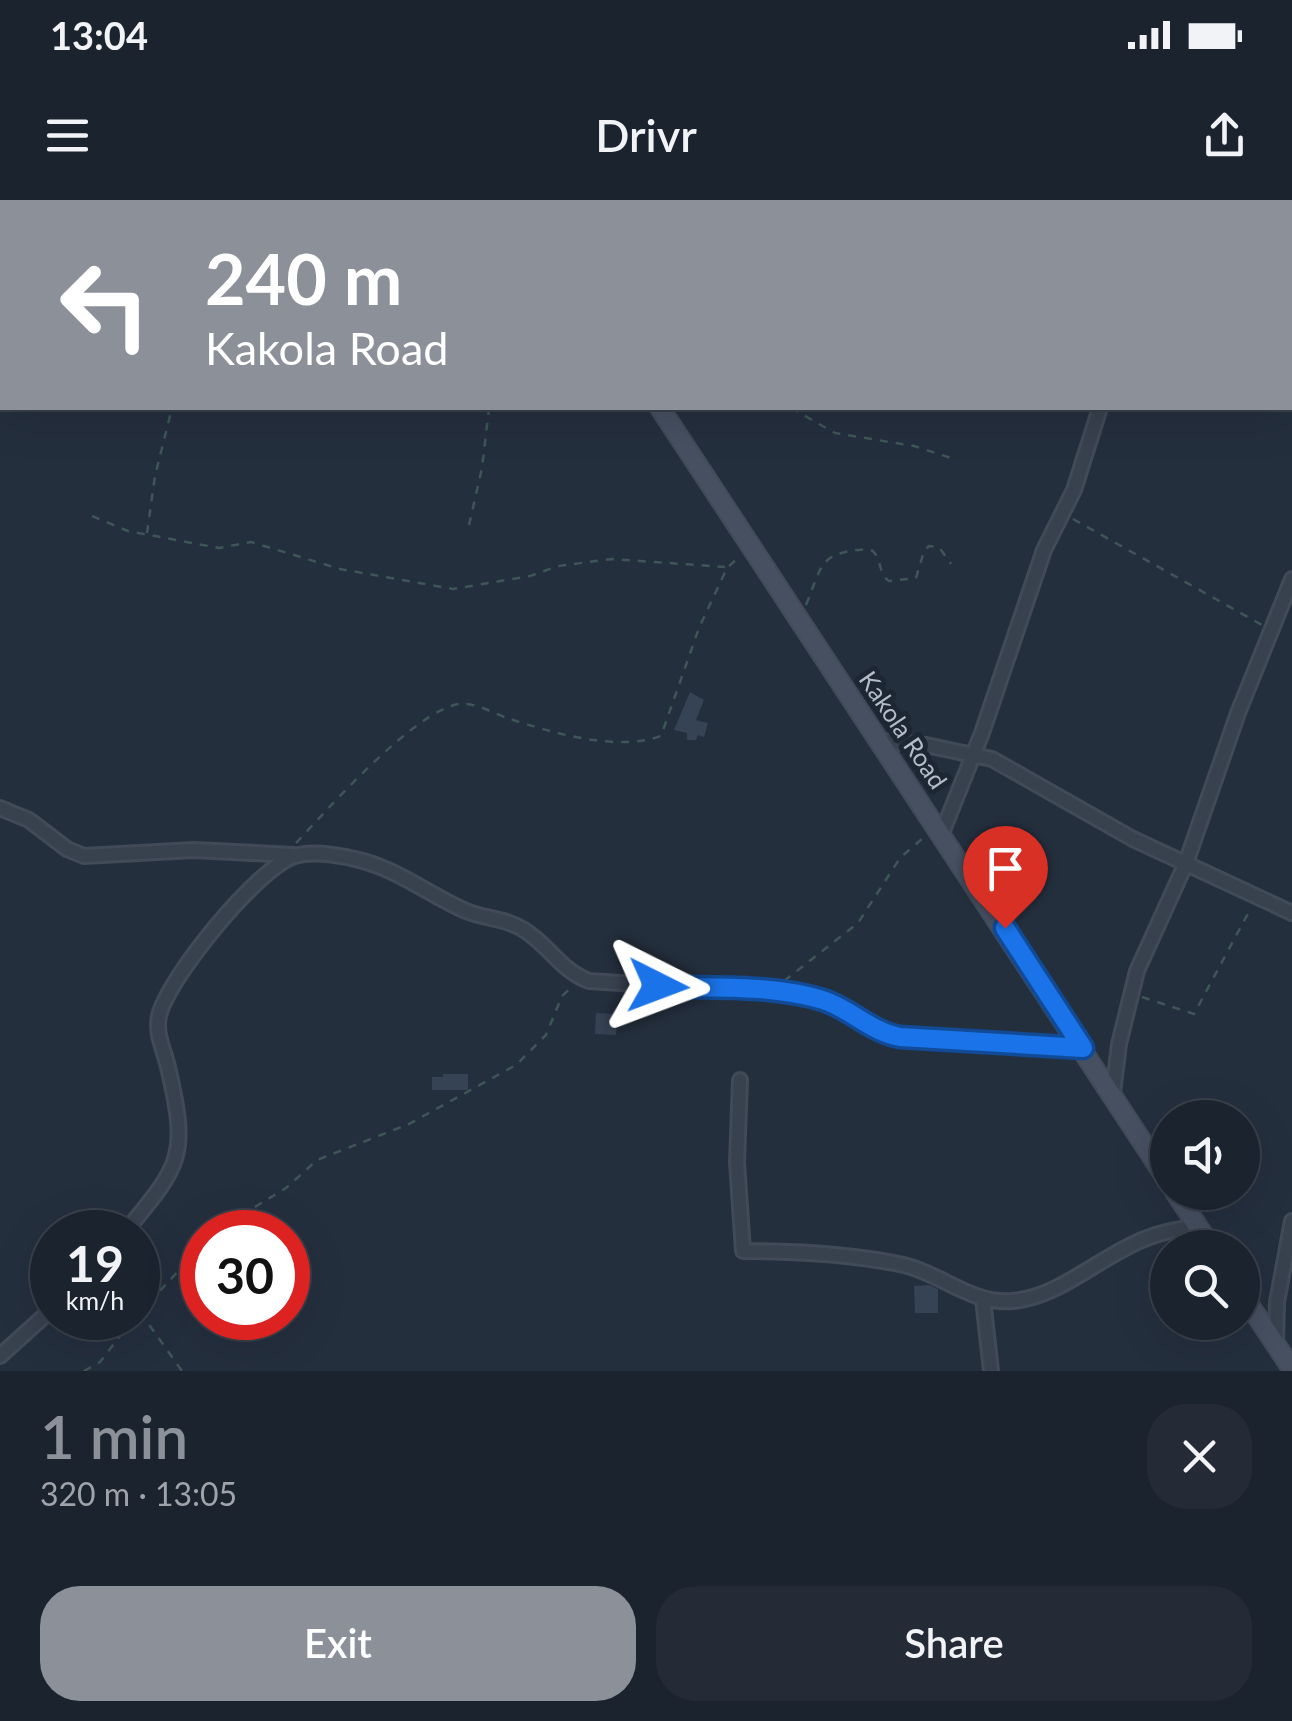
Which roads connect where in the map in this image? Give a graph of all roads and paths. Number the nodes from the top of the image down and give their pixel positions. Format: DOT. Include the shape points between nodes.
graph roads {
  1 [pos="172,410"];
  2 [pos="489,410"];
  3 [pos="661,410"];
  4 [pos="795,410"];
  5 [pos="1099,410"];
  6 [pos="954,459"];
  7 [pos="92,516"];
  8 [pos="1062,516"];
  9 [pos="468,525"];
  10 [pos="147,534"];
  11 [pos="751,545"];
  12 [pos="951,564"];
  13 [pos="727,568"];
  14 [pos="1292,579"];
  15 [pos="800,621"];
  16 [pos="1272,630"];
  17 [pos="880,741"];
  18 [pos="974,756"];
  19 [pos="0,808"];
  20 [pos="942,834"];
  21 [pos="291,855"];
  22 [pos="1186,864"];
  23 [pos="1258,895"];
  24 [pos="1292,913"];
  25 [pos="588,981"];
  26 [pos="771,991"];
  27 [pos="1131,993"];
  28 [pos="1083,1048"];
  29 [pos="740,1080"];
  30 [pos="1113,1093"];
  31 [pos="1150,1152"];
  32 [pos="143,1210"];
  33 [pos="250,1210"];
  34 [pos="1185,1210"];
  35 [pos="1292,1221"];
  36 [pos="1196,1228"];
  37 [pos="180,1269"];
  38 [pos="160,1291"];
  39 [pos="983,1299"];
  40 [pos="1260,1321"];
  41 [pos="30,1329"];
  42 [pos="117,1340"];
  43 [pos="157,1340"];
  44 [pos="1276,1345"];
  45 [pos="0,1356"];
  46 [pos="1292,1369"];
  47 [pos="84,1371"];
  48 [pos="182,1371"];
  49 [pos="992,1371"];
  1 -- 10 [label="path"];
  2 -- 9 [label="path"];
  3 -- 11 [label="main road, Kakola Road"];
  4 -- 6 [label="path" via="835,432"];
  5 -- 8 [label="street"];
  7 -- 10 [label="path"];
  8 -- 16 [label="path"];
  8 -- 18 [label="street" via="1044,550"];
  10 -- 13 [label="path" via="219,548 251,542 340,569 454,589 612,559"];
  11 -- 13 [label="path"];
  11 -- 15 [label="main road, Kakola Road"];
  12 -- 15 [label="path" via="929,546 916,578 889,581 870,550 834,554 822,563"];
  13 -- 21 [label="path" via="661,736 643,742 588,737 454,705 364,769"];
  14 -- 16 [label="street"];
  15 -- 17 [label="main road, Kakola Road"];
  16 -- 22 [label="street"];
  17 -- 18 [label="street"];
  17 -- 20 [label="main road, Kakola Road"];
  18 -- 20 [label="street"];
  18 -- 22 [label="street" via="1008,766"];
  19 -- 21 [label="street" via="84,856 194,850"];
  20 -- 26 [label="path" via="910,847 858,923"];
  20 -- 28 [label="main road, Kakola Road"];
  21 -- 25 [label="street" via="360,860 400,874 463,910 520,926 564,969"];
  21 -- 32 [label="street" via="246,890 163,1002 160,1040 176,1104 179,1153"];
  22 -- 23 [label="street"];
  22 -- 27 [label="street"];
  23 -- 24 [label="street"];
  23 -- 27 [label="path" via="1194,1014"];
  25 -- 26 [label="street"];
  25 -- 33 [label="path" via="567,989 546,1036 516,1065 409,1124 317,1160"];
  26 -- 28 [label="street" via="822,1000 884,1034"];
  27 -- 30 [label="street"];
  28 -- 30 [label="main road, Kakola Road"];
  29 -- 39 [label="street" via="743,1252 906,1266"];
  30 -- 31 [label="main road, Kakola Road"];
  34 -- 36 [label="main road"];
  35 -- 44 [label="street" via="1276,1302"];
  36 -- 39 [label="street" via="1146,1236 1018,1301"];
  37 -- 38 [label="path"];
  39 -- 49 [label="street"];
  40 -- 44 [label="main road"];
  41 -- 45 [label="street"];
  42 -- 47 [label="path"];
  43 -- 48 [label="path"];
  44 -- 46 [label="main road"];
}
